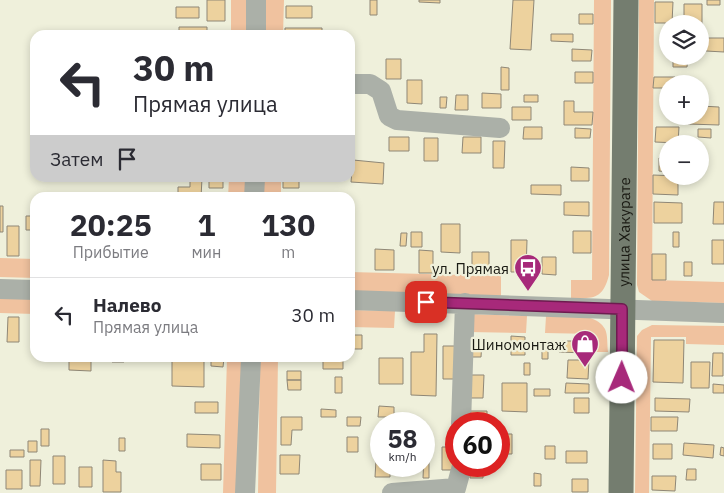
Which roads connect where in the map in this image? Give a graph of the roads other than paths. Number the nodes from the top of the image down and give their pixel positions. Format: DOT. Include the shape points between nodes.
graph roads {
  1 [pos="256,0"];
  2 [pos="626,0"];
  3 [pos="256,30"];
  4 [pos="355,84"];
  5 [pos="500,128"];
  6 [pos="0,289"];
  7 [pos="30,290"];
  8 [pos="355,300"];
  9 [pos="464,303"];
  10 [pos="622,309"];
  11 [pos="724,313"];
  12 [pos="251,362"];
  13 [pos="461,412"];
  14 [pos="459,477"];
  15 [pos="245,493"];
  16 [pos="392,493"];
  17 [pos="621,493"];
  1 -- 3 [label="street"];
  2 -- 10 [label="main road, улица Хакурате"];
  4 -- 5 [label="street" via="370,84 381,91 388,116 398,120"];
  6 -- 7 [label="street"];
  8 -- 9 [label="street"];
  9 -- 10 [label="street"];
  9 -- 13 [label="street"];
  10 -- 11 [label="street"];
  10 -- 17 [label="main road, улица Хакурате"];
  12 -- 15 [label="street"];
  14 -- 16 [label="street" via="456,488"];
}
